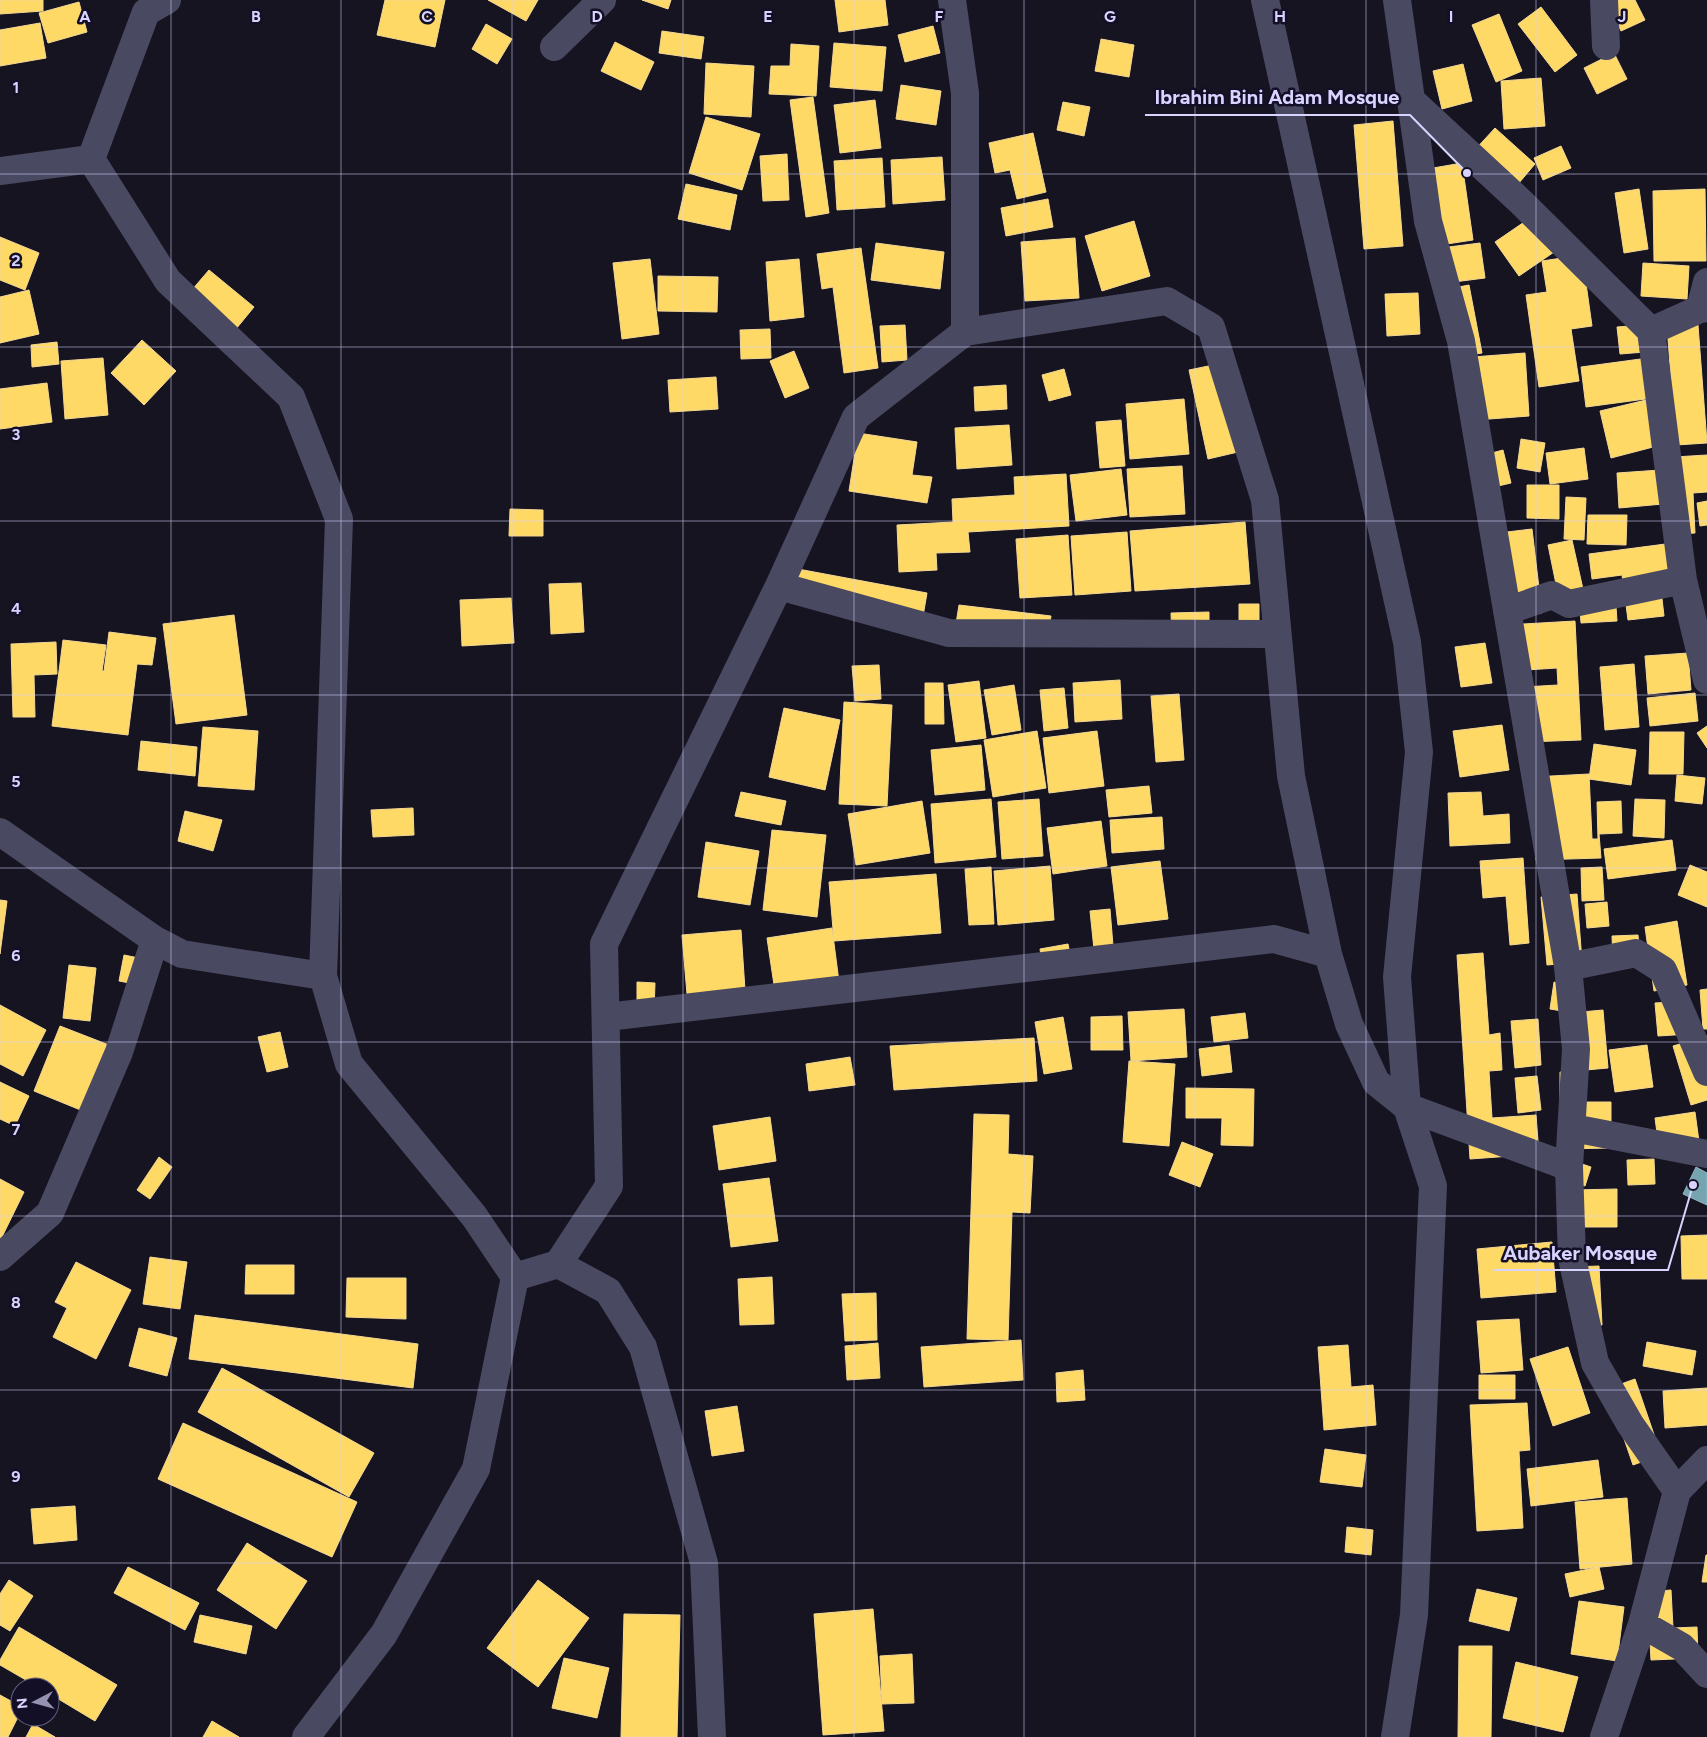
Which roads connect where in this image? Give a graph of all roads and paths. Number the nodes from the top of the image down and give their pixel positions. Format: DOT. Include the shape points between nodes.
graph roads {
  1 [pos="167,0"];
  2 [pos="602,0"];
  3 [pos="952,0"];
  4 [pos="1265,0"];
  5 [pos="1397,0"];
  6 [pos="1604,0"];
  7 [pos="1606,46"];
  8 [pos="554,48"];
  9 [pos="1413,102"];
  10 [pos="91,159"];
  11 [pos="0,171"];
  12 [pos="1707,282"];
  13 [pos="1704,308"];
  14 [pos="1651,331"];
  15 [pos="964,332"];
  16 [pos="1683,580"];
  17 [pos="779,586"];
  18 [pos="1507,611"];
  19 [pos="1277,634"];
  20 [pos="1707,679"];
  21 [pos="0,832"];
  22 [pos="155,940"];
  23 [pos="1328,954"];
  24 [pos="1568,967"];
  25 [pos="322,976"];
  26 [pos="607,1018"];
  27 [pos="1707,1072"];
  28 [pos="1407,1108"];
  29 [pos="1573,1128"];
  30 [pos="1707,1154"];
  31 [pos="1568,1167"];
  32 [pos="0,1257"];
  33 [pos="558,1264"];
  34 [pos="515,1278"];
  35 [pos="1707,1460"];
  36 [pos="1677,1491"];
  37 [pos="1642,1624"];
  38 [pos="1707,1674"];
  39 [pos="306,1737"];
  40 [pos="712,1737"];
  41 [pos="1395,1737"];
  42 [pos="1604,1737"];
  1 -- 10 [label="street" via="146,12"];
  2 -- 8 [label="street"];
  3 -- 15 [label="street" via="965,93"];
  4 -- 28 [label="street" via="1407,642 1420,752 1398,977"];
  5 -- 9 [label="street"];
  6 -- 7 [label="street"];
  9 -- 14 [label="street" via="1522,203"];
  9 -- 18 [label="street" via="1428,220 1461,341"];
  10 -- 11 [label="street"];
  10 -- 25 [label="street" via="168,281 291,397 339,519"];
  12 -- 13 [label="street"];
  13 -- 14 [label="street"];
  14 -- 16 [label="street"];
  15 -- 17 [label="street" via="856,417"];
  15 -- 19 [label="street" via="1167,301 1211,327 1265,500"];
  16 -- 18 [label="street" via="1569,604 1552,595"];
  16 -- 20 [label="street"];
  17 -- 19 [label="street" via="949,633"];
  17 -- 26 [label="street" via="604,944"];
  18 -- 24 [label="street"];
  19 -- 23 [label="street" via="1291,776"];
  21 -- 22 [label="street"];
  22 -- 25 [label="street" via="182,954"];
  22 -- 32 [label="street" via="119,1052 50,1214"];
  23 -- 26 [label="street" via="1274,938"];
  23 -- 28 [label="street" via="1349,1024 1376,1082"];
  24 -- 27 [label="street" via="1636,953 1663,970"];
  24 -- 29 [label="street" via="1576,1049"];
  25 -- 34 [label="street" via="349,1064 474,1216"];
  26 -- 33 [label="street" via="609,1186"];
  28 -- 31 [label="street"];
  28 -- 41 [label="street" via="1433,1186 1414,1615"];
  29 -- 30 [label="street"];
  29 -- 31 [label="street"];
  31 -- 36 [label="street" via="1572,1258 1595,1363 1630,1424"];
  33 -- 34 [label="street"];
  33 -- 40 [label="street" via="608,1291 643,1347 704,1563"];
  34 -- 39 [label="street" via="476,1469 384,1634"];
  35 -- 36 [label="street"];
  36 -- 37 [label="street"];
  37 -- 38 [label="street" via="1682,1647"];
  37 -- 42 [label="street"];
}
